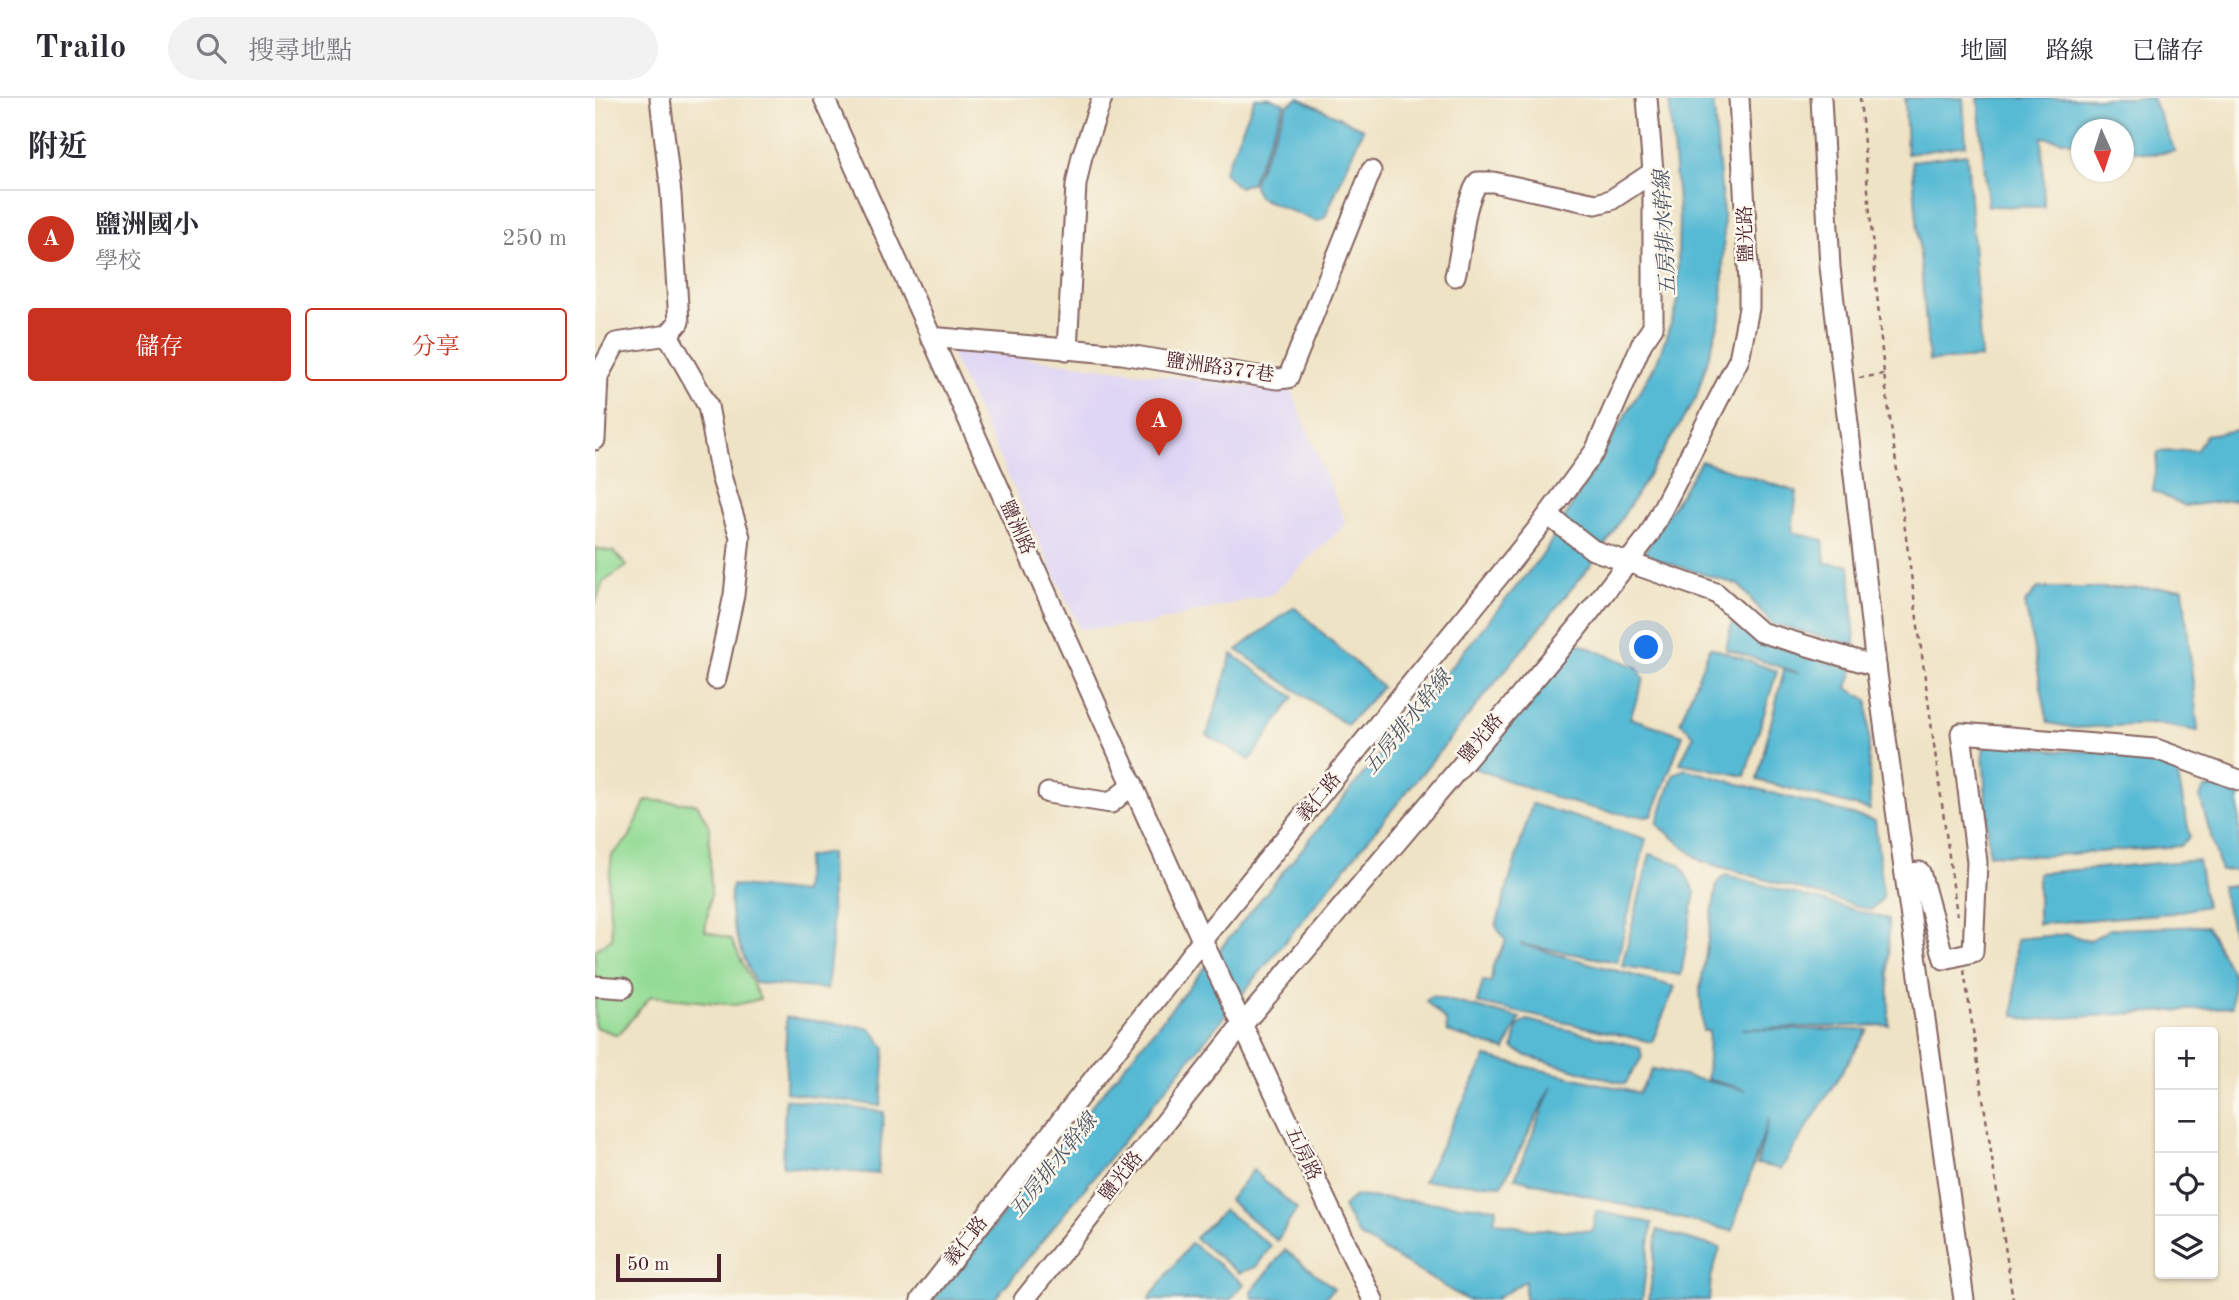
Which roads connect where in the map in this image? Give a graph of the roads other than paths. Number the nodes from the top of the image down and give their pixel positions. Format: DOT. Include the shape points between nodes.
graph roads {
  1 [pos="660,98"];
  2 [pos="824,98"];
  3 [pos="1102,98"];
  4 [pos="1647,98"];
  5 [pos="1739,98"];
  6 [pos="1821,98"];
  7 [pos="1371,171"];
  8 [pos="1653,172"];
  9 [pos="1455,276"];
  10 [pos="668,335"];
  11 [pos="930,337"];
  12 [pos="1067,350"];
  13 [pos="595,440"];
  14 [pos="1553,519"];
  15 [pos="1625,563"];
  16 [pos="1876,666"];
  17 [pos="716,679"];
  18 [pos="2239,780"];
  19 [pos="1133,784"];
  20 [pos="1048,793"];
  21 [pos="1906,874"];
  22 [pos="1206,948"];
  23 [pos="595,986"];
  24 [pos="623,988"];
  25 [pos="1240,1015"];
  26 [pos="921,1300"];
  27 [pos="1024,1300"];
  28 [pos="1373,1300"];
  29 [pos="1964,1300"];
  1 -- 10 [label="street" via="679,322"];
  2 -- 11 [label="street, 鹽洲路"];
  3 -- 12 [label="street" via="1081,156 1076,185"];
  4 -- 8 [label="street, 義仁路"];
  5 -- 15 [label="street, 鹽光路" via="1749,308 1739,359 1649,535"];
  6 -- 16 [label="street" via="1830,267"];
  7 -- 12 [label="street, 鹽洲路377巷" via="1288,377"];
  8 -- 9 [label="street" via="1611,200 1596,204 1478,182 1464,220"];
  8 -- 14 [label="street, 義仁路" via="1653,327 1595,451"];
  10 -- 13 [label="street" via="616,344 598,376"];
  10 -- 17 [label="street" via="708,406 721,476 740,537 734,595"];
  11 -- 12 [label="street, 鹽洲路377巷"];
  11 -- 19 [label="street, 鹽洲路"];
  14 -- 15 [label="street" via="1593,550"];
  14 -- 22 [label="street, 義仁路"];
  15 -- 16 [label="street" via="1716,593 1760,632"];
  15 -- 25 [label="street, 鹽光路" via="1574,631"];
  16 -- 21 [label="street"];
  18 -- 21 [label="street" via="2156,749 1961,733 1977,862 1973,953 1944,959 1920,872"];
  19 -- 20 [label="street" via="1111,803"];
  19 -- 22 [label="street, 鹽洲路"];
  21 -- 29 [label="street"];
  22 -- 25 [label="street, 五房路"];
  22 -- 26 [label="street, 義仁路"];
  23 -- 24 [label="street"];
  25 -- 27 [label="street, 鹽光路"];
  25 -- 28 [label="street, 五房路"];
}
